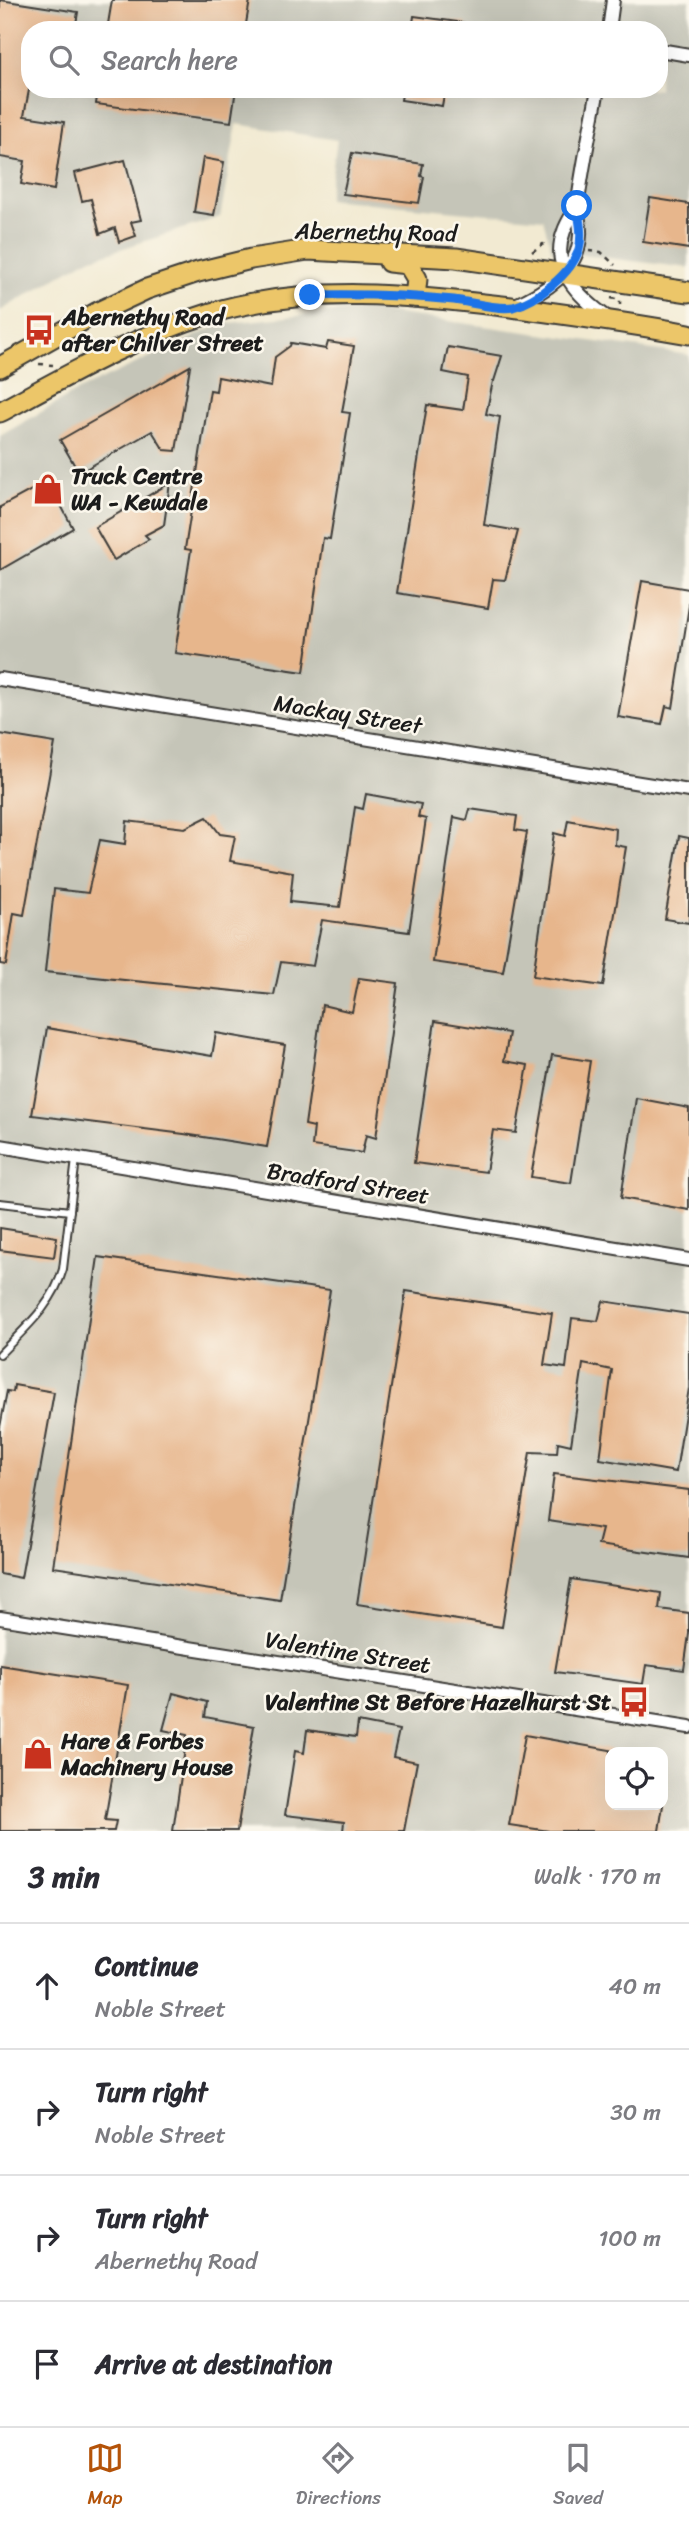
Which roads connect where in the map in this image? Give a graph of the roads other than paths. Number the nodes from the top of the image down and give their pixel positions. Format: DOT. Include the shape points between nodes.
graph roads {
  1 [pos="613,0"];
  2 [pos="610,21"];
  3 [pos="668,52"];
  4 [pos="689,55"];
  5 [pos="596,98"];
  6 [pos="577,206"];
  7 [pos="365,254"];
  8 [pos="564,272"];
  9 [pos="689,292"];
  10 [pos="415,297"];
  11 [pos="511,307"];
  12 [pos="614,321"];
  13 [pos="689,334"];
  14 [pos="0,367"];
  15 [pos="0,412"];
  16 [pos="0,678"];
  17 [pos="689,791"];
  18 [pos="0,1146"];
  19 [pos="76,1159"];
  20 [pos="0,1203"];
  21 [pos="70,1211"];
  22 [pos="689,1260"];
  23 [pos="0,1354"];
  24 [pos="0,1618"];
  25 [pos="689,1727"];
  1 -- 2 [label="street"];
  3 -- 4 [label="street"];
  5 -- 6 [label="street"];
  6 -- 8 [label="street" via="559,252"];
  6 -- 8 [label="street" via="579,249"];
  7 -- 8 [label="main road, Abernethy Road" via="456,257"];
  7 -- 10 [label="main road" via="408,264 417,279"];
  7 -- 14 [label="main road, Abernethy Road" via="308,250 198,272 96,313"];
  8 -- 9 [label="main road, Abernethy Road" via="614,272"];
  8 -- 11 [label="street" via="550,287"];
  8 -- 12 [label="street" via="575,291"];
  10 -- 11 [label="main road"];
  10 -- 15 [label="main road" via="310,295 212,313 166,329"];
  11 -- 12 [label="main road"];
  12 -- 13 [label="main road"];
  16 -- 17 [label="street, Mackay Street"];
  18 -- 19 [label="street, Bradford Street"];
  19 -- 21 [label="lane"];
  19 -- 22 [label="street, Bradford Street"];
  20 -- 21 [label="lane"];
  21 -- 23 [label="lane" via="59,1285 47,1305"];
  24 -- 25 [label="street, Valentine Street"];
}
